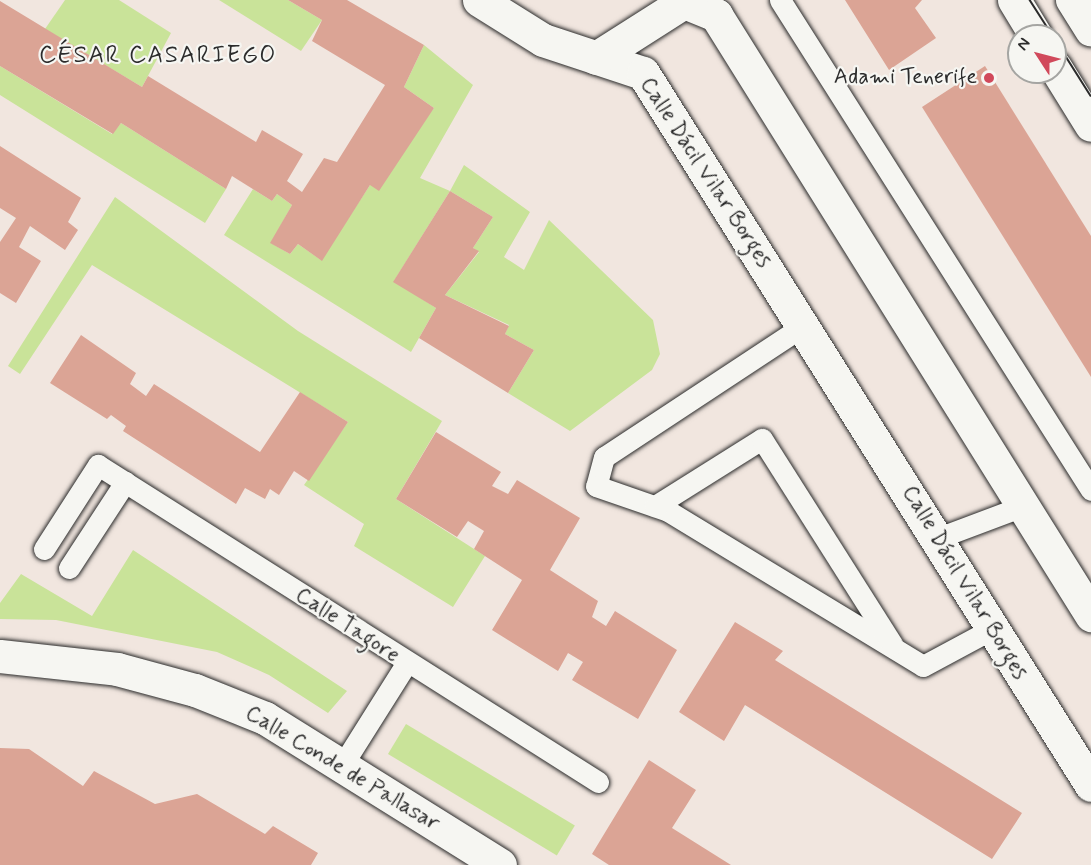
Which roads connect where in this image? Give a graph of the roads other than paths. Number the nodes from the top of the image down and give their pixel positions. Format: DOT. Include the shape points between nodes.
graph roads {
  1 [pos="479,0"];
  2 [pos="780,0"];
  3 [pos="1014,0"];
  4 [pos="1072,0"];
  5 [pos="1029,24"];
  6 [pos="1091,30"];
  7 [pos="596,58"];
  8 [pos="1066,84"];
  9 [pos="1091,125"];
  10 [pos="804,326"];
  11 [pos="125,482"];
  12 [pos="1091,490"];
  13 [pos="655,506"];
  14 [pos="1023,506"];
  15 [pos="938,538"];
  16 [pos="44,549"];
  17 [pos="69,568"];
  18 [pos="1091,615"];
  19 [pos="990,630"];
  20 [pos="896,650"];
  21 [pos="0,656"];
  22 [pos="406,664"];
  23 [pos="343,765"];
  24 [pos="598,782"];
  25 [pos="1091,785"];
  26 [pos="500,865"];
  1 -- 7 [label="street, Calle Dácil Vilar Borges" via="543,40"];
  2 -- 12 [label="lane"];
  3 -- 5 [label="street"];
  4 -- 6 [label="street"];
  7 -- 10 [label="street, Calle Dácil Vilar Borges" via="643,73"];
  7 -- 14 [label="street" via="684,2 716,15"];
  8 -- 9 [label="street"];
  10 -- 13 [label="lane" via="604,458 596,486"];
  10 -- 15 [label="street, Calle Dácil Vilar Borges"];
  11 -- 16 [label="lane, Calle Tagore" via="98,465"];
  11 -- 17 [label="lane"];
  11 -- 22 [label="lane, Calle Tagore"];
  13 -- 20 [label="lane"];
  13 -- 20 [label="lane" via="762,439"];
  14 -- 15 [label="lane"];
  14 -- 18 [label="street"];
  15 -- 19 [label="street, Calle Dácil Vilar Borges"];
  19 -- 20 [label="lane" via="923,666"];
  19 -- 25 [label="street, Calle Dácil Vilar Borges"];
  21 -- 23 [label="street, Calle Conde de Pallasar" via="117,669 195,690 265,718"];
  22 -- 23 [label="lane"];
  22 -- 24 [label="lane, Calle Tagore"];
  23 -- 26 [label="street, Calle Conde de Pallasar"];
}
